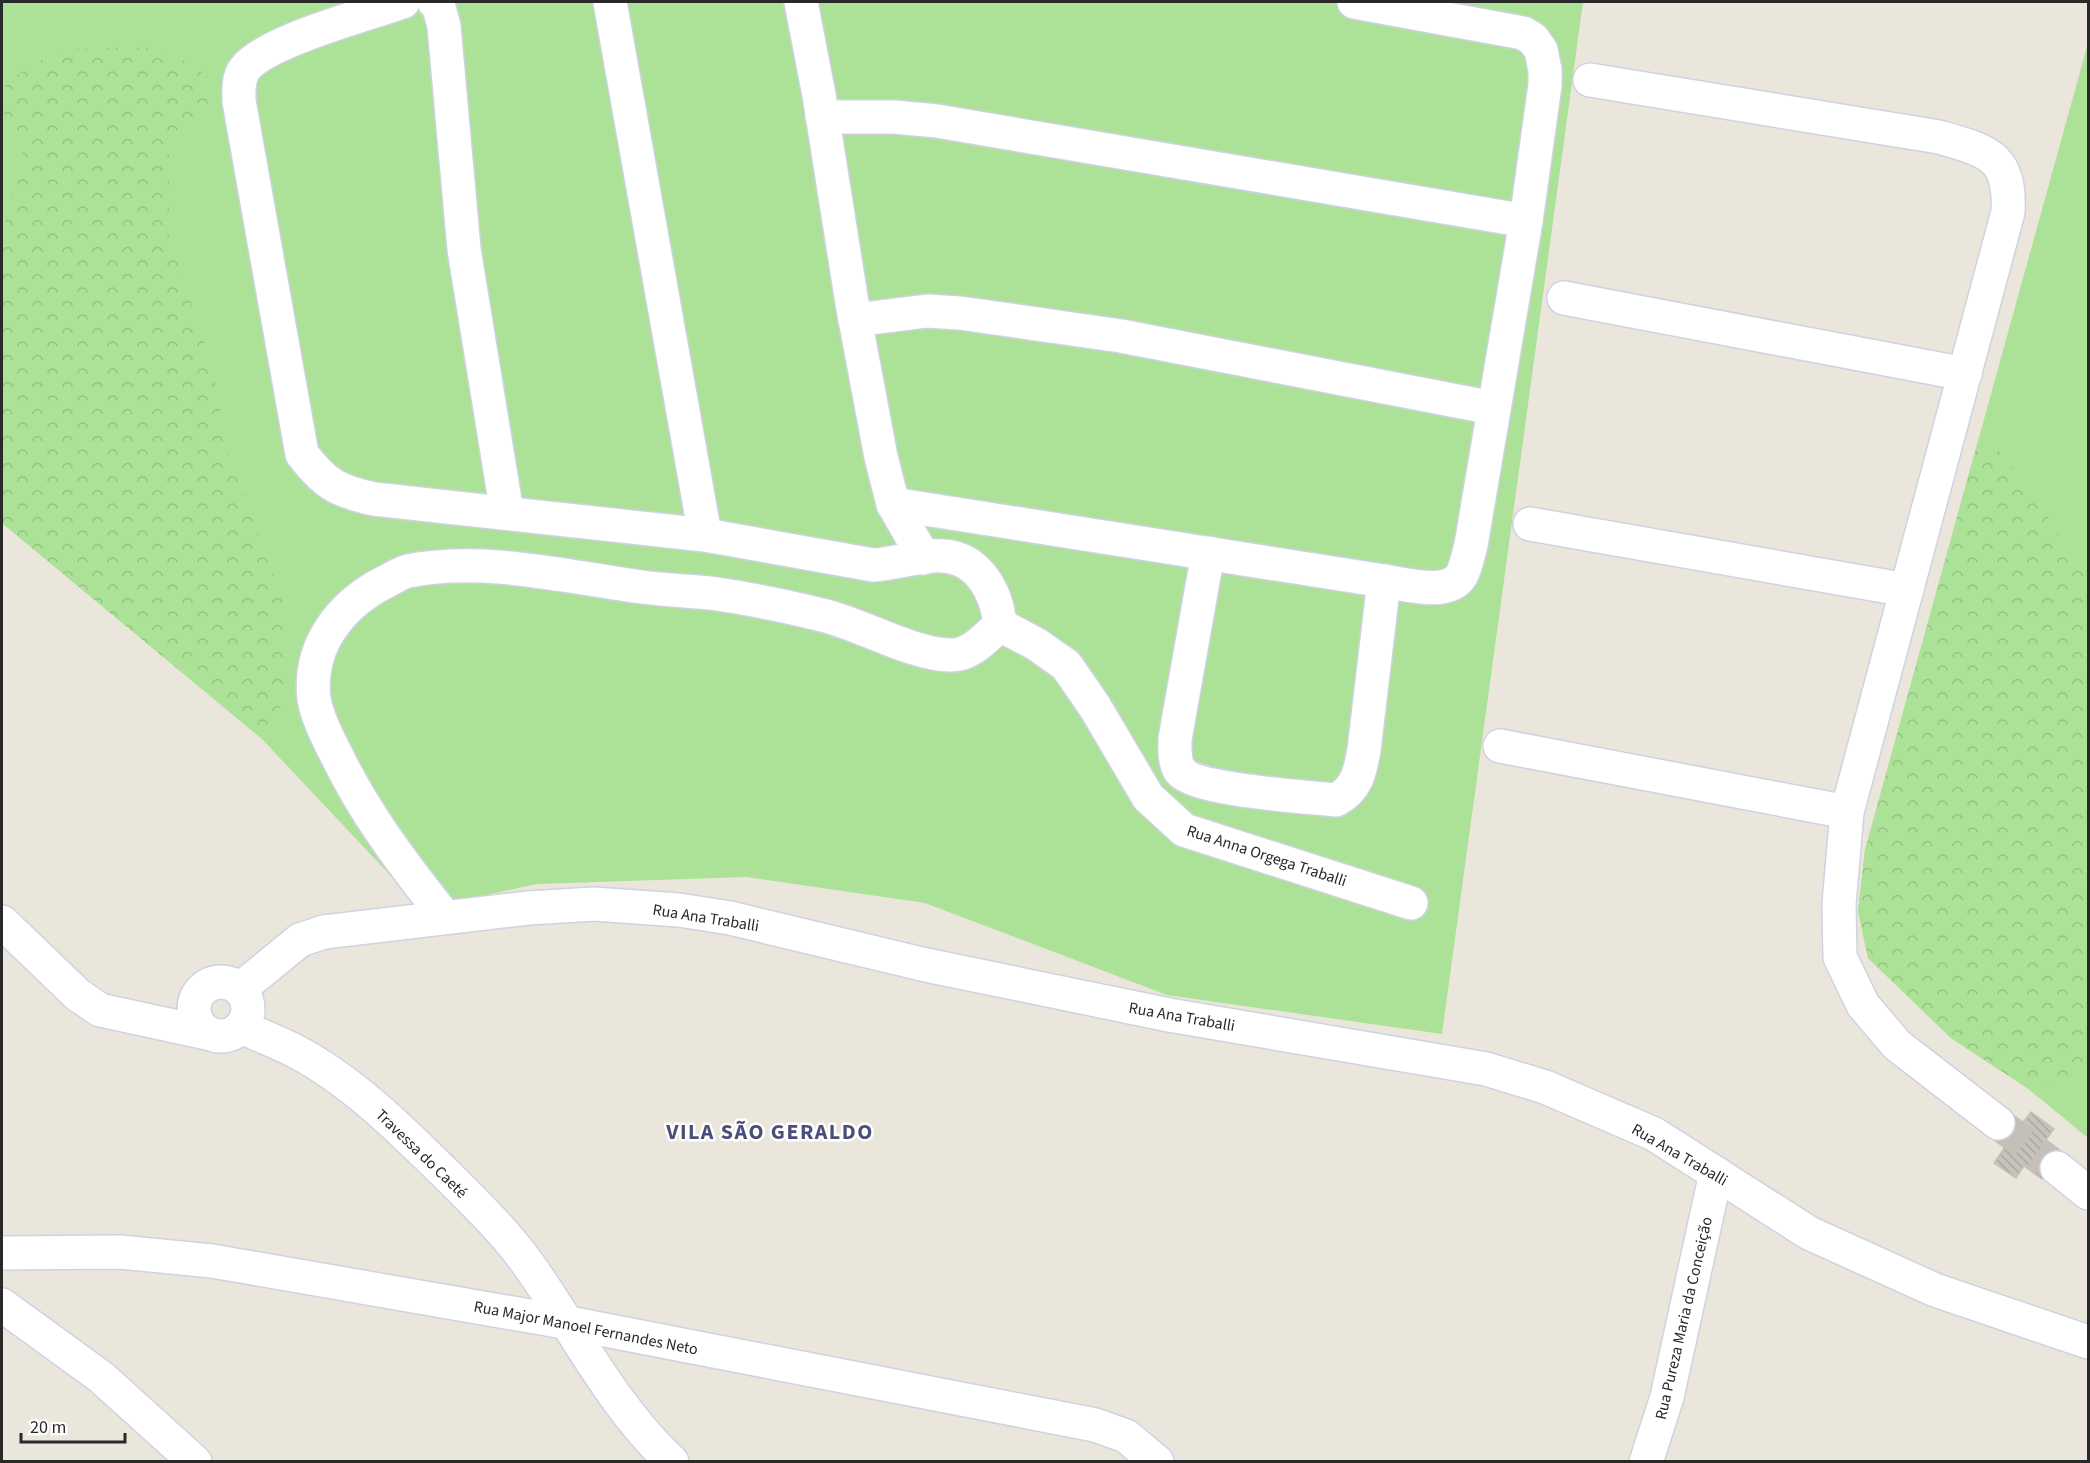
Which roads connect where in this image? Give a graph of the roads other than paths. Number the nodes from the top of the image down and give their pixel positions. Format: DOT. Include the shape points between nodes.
graph roads {
  1 [pos="404,2"];
  2 [pos="434,2"];
  3 [pos="610,2"];
  4 [pos="801,2"];
  5 [pos="1354,2"];
  6 [pos="1590,81"];
  7 [pos="822,117"];
  8 [pos="1526,221"];
  9 [pos="1564,298"];
  10 [pos="855,320"];
  11 [pos="1965,374"];
  12 [pos="1493,408"];
  13 [pos="893,504"];
  14 [pos="507,513"];
  15 [pos="1530,524"];
  16 [pos="705,535"];
  17 [pos="1208,554"];
  18 [pos="924,558"];
  19 [pos="1384,581"];
  20 [pos="1907,590"];
  21 [pos="999,625"];
  22 [pos="1500,746"];
  23 [pos="1847,812"];
  24 [pos="1411,903"];
  25 [pos="445,917"];
  26 [pos="2,922"];
  27 [pos="240,989"];
  28 [pos="196,996"];
  29 [pos="133,1019"];
  30 [pos="241,1027"];
  31 [pos="206,1033"];
  32 [pos="1998,1123"];
  33 [pos="2057,1168"];
  34 [pos="1716,1173"];
  35 [pos="2088,1193"];
  36 [pos="2,1253"];
  37 [pos="2,1305"];
  38 [pos="564,1322"];
  39 [pos="2088,1342"];
  40 [pos="195,1461"];
  41 [pos="672,1461"];
  42 [pos="1157,1461"];
  43 [pos="1646,1461"];
  1 -- 14 [label="street" via="268,50 252,61 241,76 239,101 302,454 325,482 353,494"];
  2 -- 14 [label="street" via="444,26 464,249"];
  3 -- 16 [label="street"];
  4 -- 7 [label="street"];
  5 -- 8 [label="street" via="1508,29 1533,39 1541,50 1545,70"];
  6 -- 11 [label="street" via="1939,137 1994,159 2010,186 2008,212"];
  7 -- 8 [label="street" via="937,121"];
  7 -- 10 [label="street"];
  8 -- 12 [label="street"];
  9 -- 11 [label="street"];
  10 -- 12 [label="street" via="927,311 971,314 1121,336"];
  10 -- 13 [label="street"];
  11 -- 20 [label="street"];
  12 -- 19 [label="street" via="1471,545 1460,578 1446,587 1435,588"];
  13 -- 17 [label="street"];
  13 -- 18 [label="street"];
  14 -- 16 [label="street"];
  15 -- 20 [label="street"];
  16 -- 18 [label="street" via="873,565"];
  17 -- 19 [label="street"];
  17 -- 19 [label="street" via="1175,739 1175,759 1188,777 1218,786 1336,800 1354,787 1364,750"];
  18 -- 21 [label="street" via="942,555 972,567 998,603"];
  20 -- 23 [label="street"];
  21 -- 24 [label="street, Rua Anna Orgega Traballi" via="1066,665 1148,796 1184,830"];
  21 -- 25 [label="street" via="978,645 952,655 915,648 825,616 764,603 489,567 405,572 365,592 335,620 320,645 314,670 314,700 355,794 392,851"];
  22 -- 23 [label="street"];
  23 -- 32 [label="street" via="1839,904 1840,957 1863,1005 1897,1045"];
  25 -- 27 [label="street, Rua Ana Traballi" via="324,932 300,940"];
  25 -- 34 [label="street, Rua Ana Traballi" via="594,904 679,910 1169,1015 1486,1069 1545,1087 1654,1134"];
  26 -- 29 [label="street" via="78,995 100,1010"];
  27 -- 28 [label="street" via="217,982"];
  27 -- 30 [label="street" via="248,1004"];
  28 -- 29 [label="street"];
  28 -- 31 [label="street" via="195,1019"];
  29 -- 31 [label="street"];
  30 -- 31 [label="street" via="225,1036"];
  30 -- 38 [label="street, Travessa do Caeté" via="296,1052 391,1120 496,1224 528,1264"];
  33 -- 35 [label="street"];
  34 -- 39 [label="street, Rua Ana Traballi" via="1809,1233 1935,1290"];
  34 -- 43 [label="street, Rua Pureza Maria da Conceição" via="1667,1397"];
  36 -- 38 [label="street, Rua Major Manoel Fernandes Neto" via="120,1252 212,1261"];
  37 -- 40 [label="street" via="101,1377"];
  38 -- 41 [label="street, Travessa do Caeté" via="622,1406 647,1438"];
  38 -- 42 [label="street, Rua Major Manoel Fernandes Neto" via="1095,1425 1126,1436"];
}
